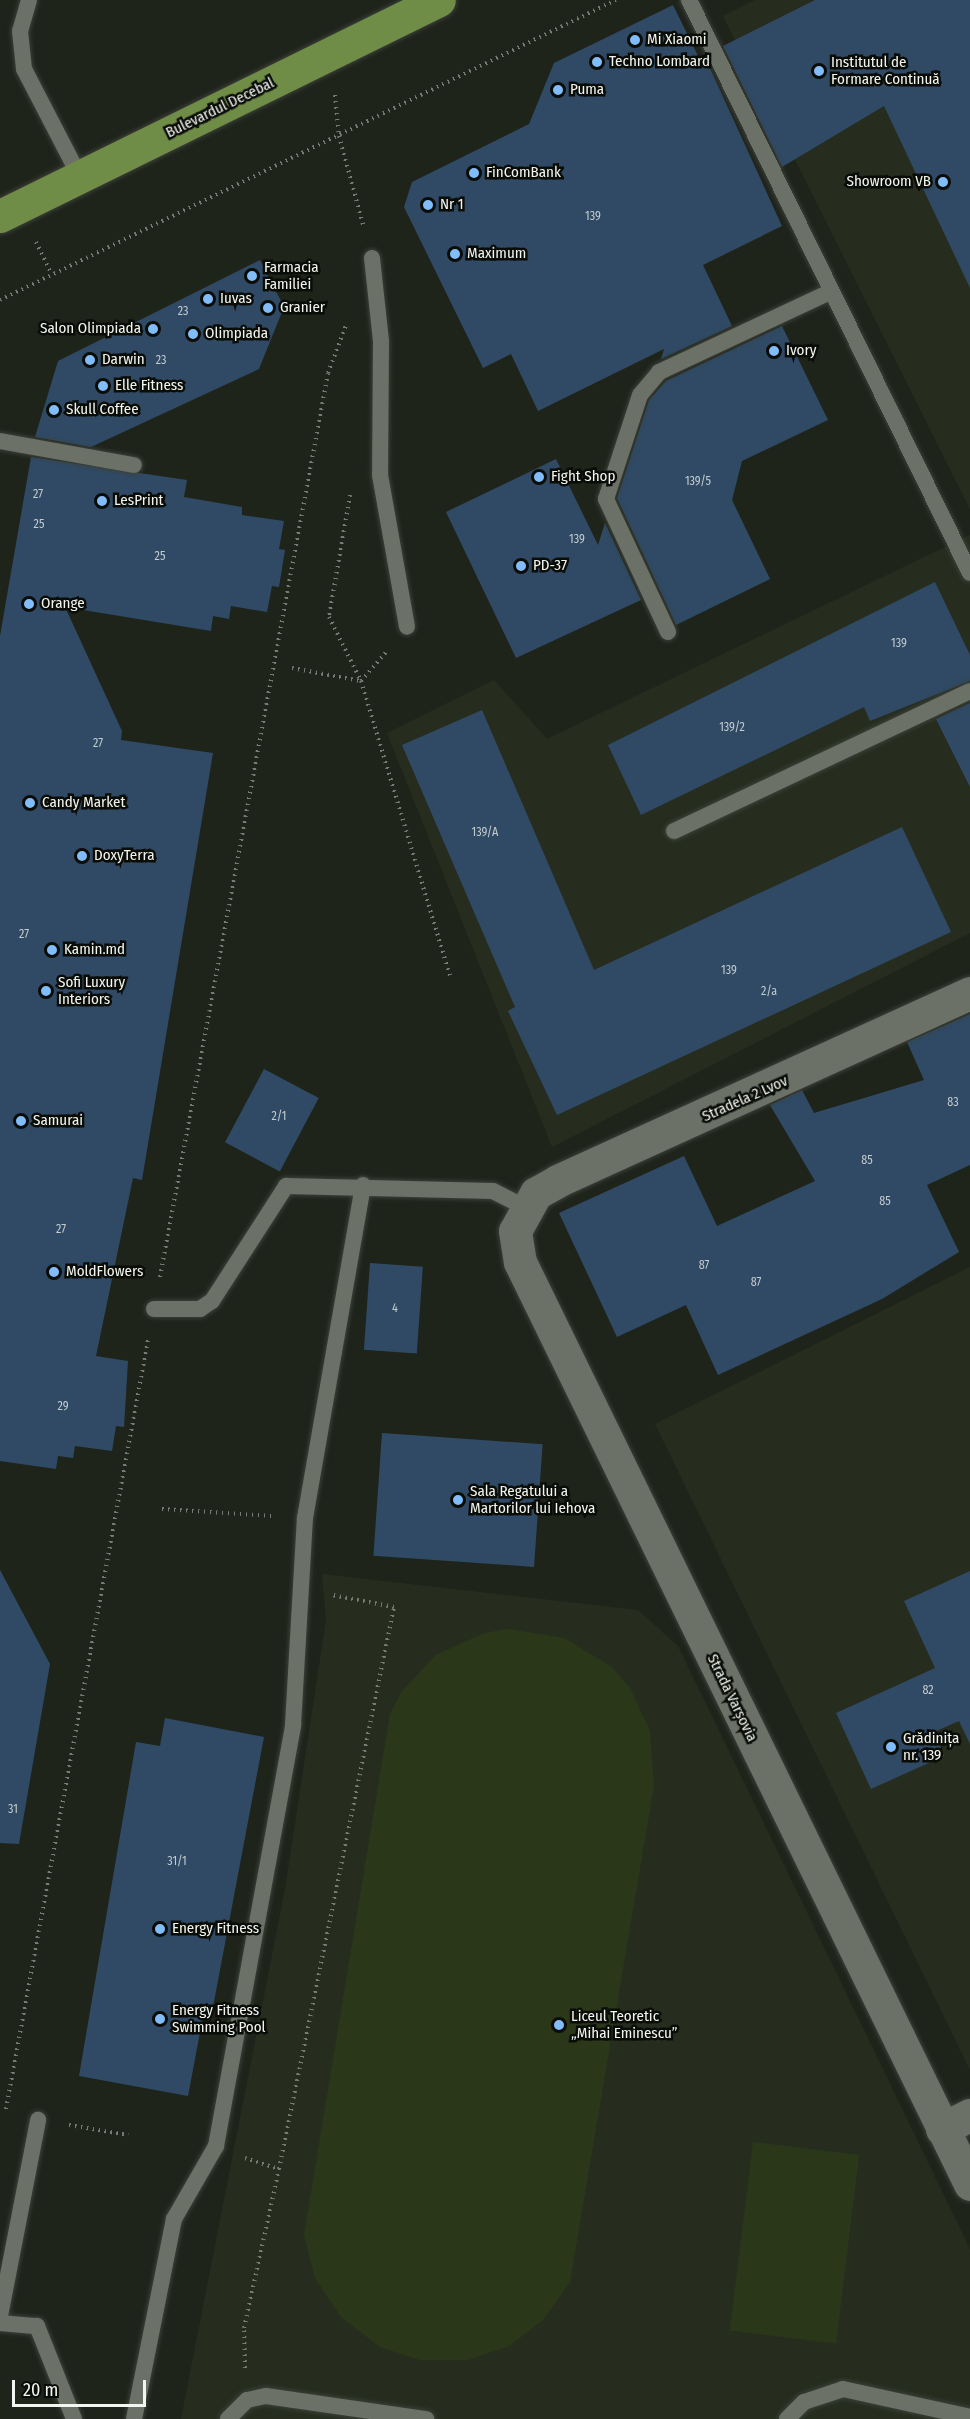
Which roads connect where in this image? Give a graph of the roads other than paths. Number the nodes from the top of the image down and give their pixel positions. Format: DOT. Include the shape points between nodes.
graph roads {
  1 [pos="29,0"];
  2 [pos="439,0"];
  3 [pos="689,0"];
  4 [pos="80,177"];
  5 [pos="0,216"];
  6 [pos="372,258"];
  7 [pos="830,292"];
  8 [pos="0,441"];
  9 [pos="134,465"];
  10 [pos="970,573"];
  11 [pos="407,627"];
  12 [pos="668,632"];
  13 [pos="970,691"];
  14 [pos="674,831"];
  15 [pos="970,993"];
  16 [pos="363,1185"];
  17 [pos="524,1207"];
  18 [pos="154,1309"];
  19 [pos="38,2120"];
  20 [pos="956,2122"];
  21 [pos="970,2184"];
  22 [pos="0,2316"];
  23 [pos="0,2323"];
  24 [pos="970,2417"];
  25 [pos="74,2419"];
  26 [pos="134,2419"];
  27 [pos="228,2419"];
  28 [pos="426,2419"];
  29 [pos="787,2419"];
  1 -- 4 [label="lane" via="20,31 24,69"];
  2 -- 4 [label="main road, Bulevardul Decebal"];
  3 -- 7 [label="lane"];
  4 -- 5 [label="main road, Bulevardul Decebal"];
  6 -- 11 [label="lane" via="381,341 380,475"];
  7 -- 10 [label="lane"];
  7 -- 12 [label="lane" via="659,372 640,395 606,499"];
  8 -- 9 [label="lane"];
  13 -- 14 [label="lane"];
  15 -- 17 [label="street, Stradela 2 Lvov" via="558,1181"];
  16 -- 17 [label="lane" via="493,1191"];
  16 -- 18 [label="lane" via="286,1186 212,1301 200,1309"];
  16 -- 26 [label="lane" via="305,1518 292,1725 216,2146 174,2218"];
  17 -- 20 [label="street, Strada Varșovia" via="515,1231 520,1262"];
  19 -- 22 [label="lane"];
  20 -- 21 [label="street, Strada Varșovia"];
  23 -- 25 [label="lane" via="37,2326"];
  24 -- 29 [label="lane" via="843,2389 804,2402"];
  27 -- 28 [label="lane" via="247,2400 266,2396"];
}
